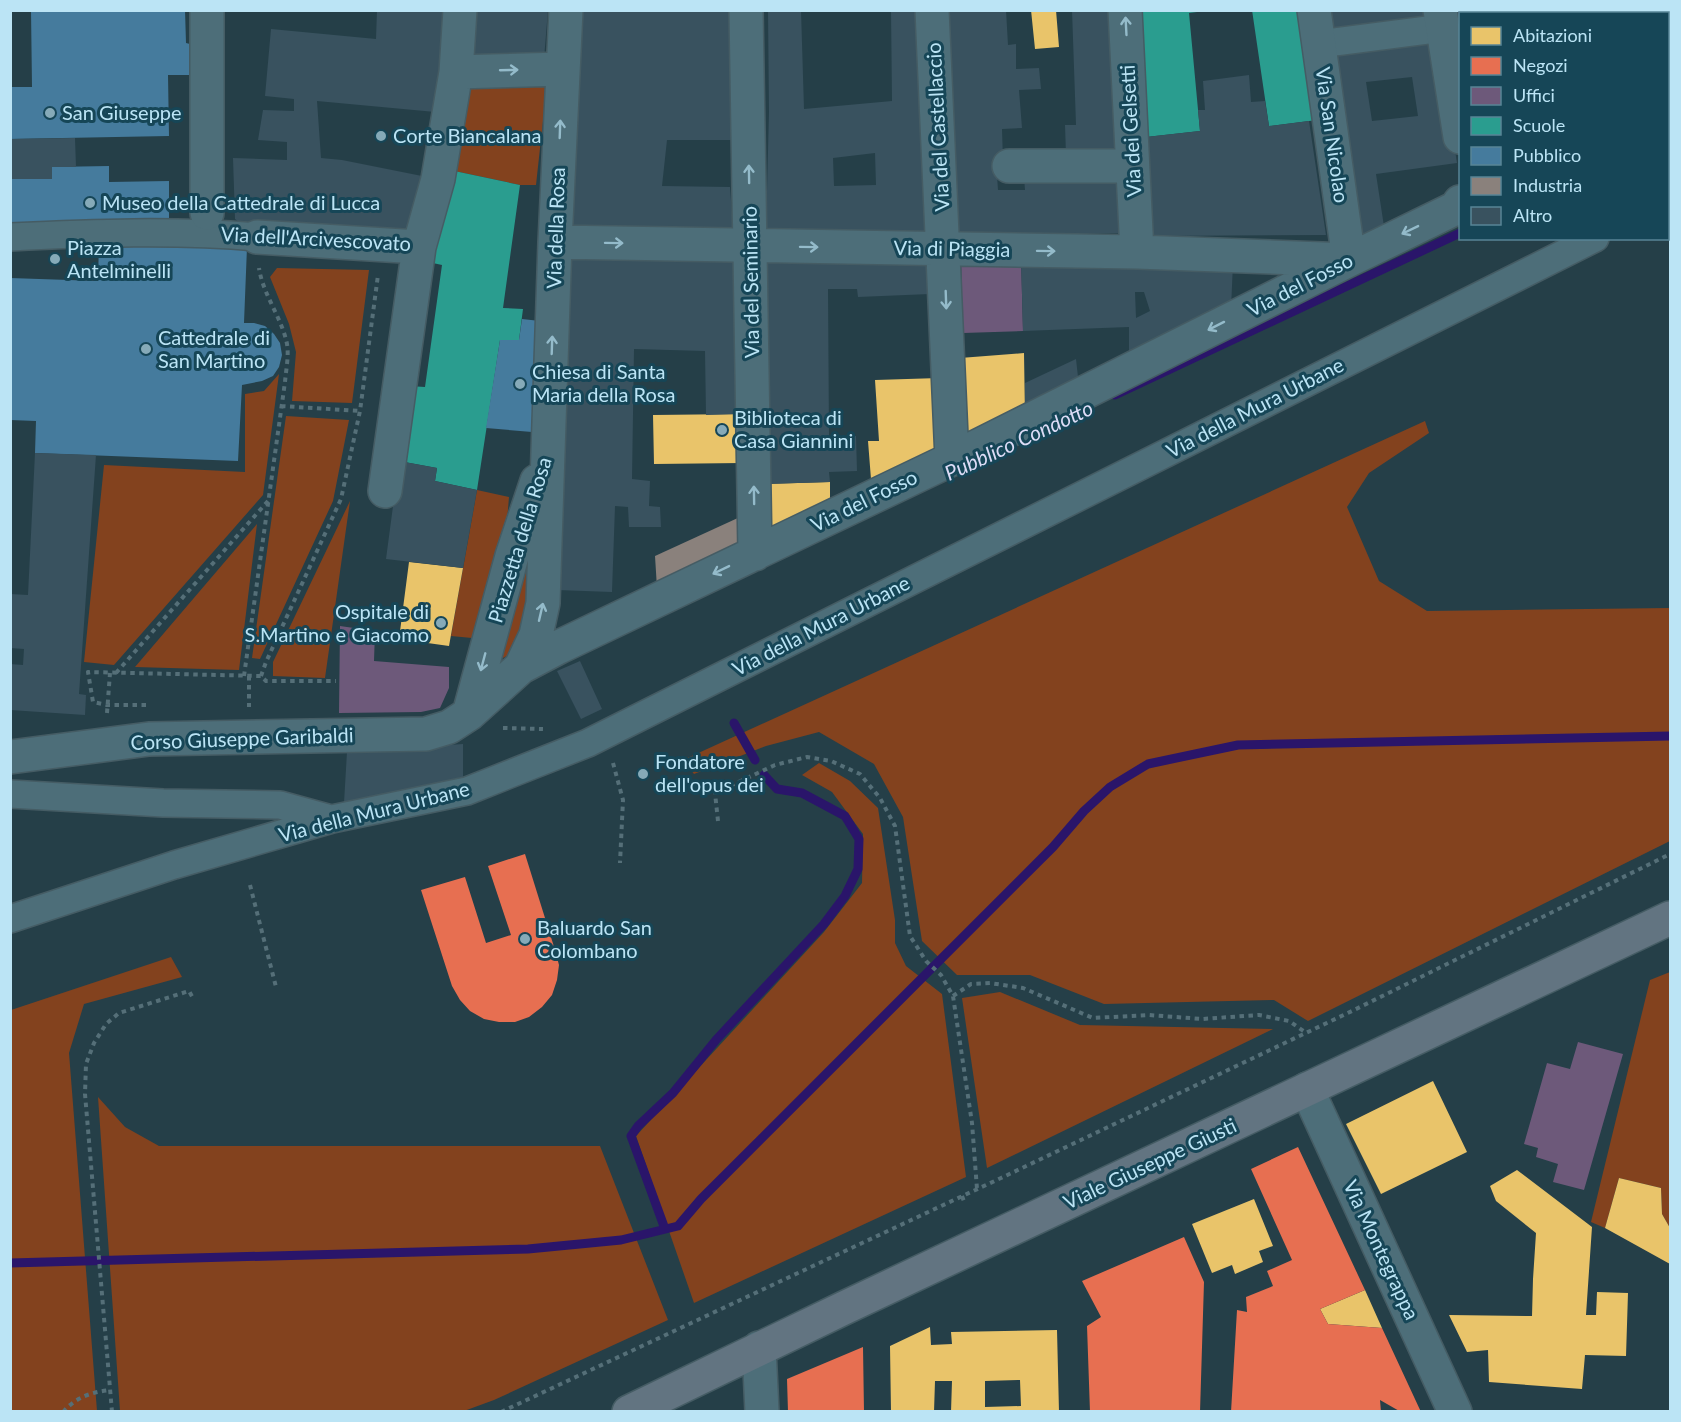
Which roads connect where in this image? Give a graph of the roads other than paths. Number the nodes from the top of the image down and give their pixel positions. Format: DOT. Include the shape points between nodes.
graph roads {
  1 [pos="207,10"];
  2 [pos="460,10"];
  3 [pos="566,10"];
  4 [pos="746,10"];
  5 [pos="933,10"];
  6 [pos="1125,10"];
  7 [pos="1314,10"];
  8 [pos="1442,19"];
  9 [pos="1319,45"];
  10 [pos="562,69"];
  11 [pos="456,72"];
  12 [pos="1459,125"];
  13 [pos="1009,166"];
  14 [pos="1132,166"];
  15 [pos="1459,204"];
  16 [pos="207,213"];
  17 [pos="10,237"];
  18 [pos="1584,241"];
  19 [pos="555,242"];
  20 [pos="751,246"];
  21 [pos="419,248"];
  22 [pos="258,249"];
  23 [pos="944,249"];
  24 [pos="1137,252"];
  25 [pos="1349,260"];
  26 [pos="549,446"];
  27 [pos="952,459"];
  28 [pos="384,491"];
  29 [pos="755,554"];
  30 [pos="521,667"];
  31 [pos="469,714"];
  32 [pos="16,761"];
  33 [pos="10,794"];
  34 [pos="332,819"];
  35 [pos="1671,918"];
  36 [pos="10,920"];
  37 [pos="1308,1089"];
  38 [pos="759,1348"];
  39 [pos="630,1412"];
  40 [pos="762,1412"];
  41 [pos="1455,1412"];
  1 -- 16 [label="street"];
  2 -- 11 [label="street, Via dell'Arcivescovato"];
  3 -- 10 [label="street, Via della Rosa"];
  20 -- 4 [label="street, Via del Seminario, one-way"];
  5 -- 23 [label="street, Via del Castellaccio"];
  14 -- 6 [label="street, Via dei Gelsetti, one-way"];
  7 -- 9 [label="street, Via San Nicolao"];
  8 -- 9 [label="street"];
  8 -- 12 [label="street"];
  9 -- 25 [label="street, Via San Nicolao"];
  11 -- 10 [label="street, one-way"];
  19 -- 10 [label="street, Via della Rosa, one-way"];
  11 -- 21 [label="street, Via dell'Arcivescovato" via="438,179"];
  13 -- 14 [label="street"];
  14 -- 24 [label="street, Via dei Gelsetti"];
  15 -- 25 [label="street, Via del Fosso, one-way"];
  17 -- 22 [label="street, Via dell'Arcivescovato" via="226,234"];
  18 -- 34 [label="street, Via della Mura Urbane" via="588,743 467,791"];
  19 -- 20 [label="street, Via di Piaggia, one-way"];
  26 -- 19 [label="street, Via della Rosa, one-way"];
  20 -- 23 [label="street, Via di Piaggia, one-way"];
  29 -- 20 [label="street, Via del Seminario, one-way"];
  21 -- 22 [label="street, Via dell'Arcivescovato"];
  21 -- 28 [label="street"];
  23 -- 24 [label="street, Via di Piaggia, one-way"];
  23 -- 27 [label="street, Via del Castellaccio, one-way"];
  24 -- 25 [label="street, Via di Piaggia"];
  25 -- 27 [label="street, Via del Fosso, one-way"];
  30 -- 26 [label="street, Piazzetta della Rosa, one-way" via="536,635 543,603"];
  26 -- 31 [label="street, Piazzetta della Rosa, one-way" via="512,556"];
  27 -- 29 [label="street, Via del Fosso"];
  29 -- 30 [label="street, Via del Fosso, one-way"];
  30 -- 31 [label="street, Via del Fosso"];
  31 -- 32 [label="street, Corso Giuseppe Garibaldi" via="449,727 426,734 149,739"];
  33 -- 34 [label="street" via="280,805"];
  34 -- 36 [label="street, Via della Mura Urbane" via="174,865"];
  35 -- 37 [label="main road, Viale Giuseppe Giusti"];
  37 -- 38 [label="main road, Viale Giuseppe Giusti"];
  37 -- 41 [label="street, Via Montegrappa"];
  38 -- 39 [label="main road, Viale Giuseppe Giusti"];
  38 -- 40 [label="street"];
}
